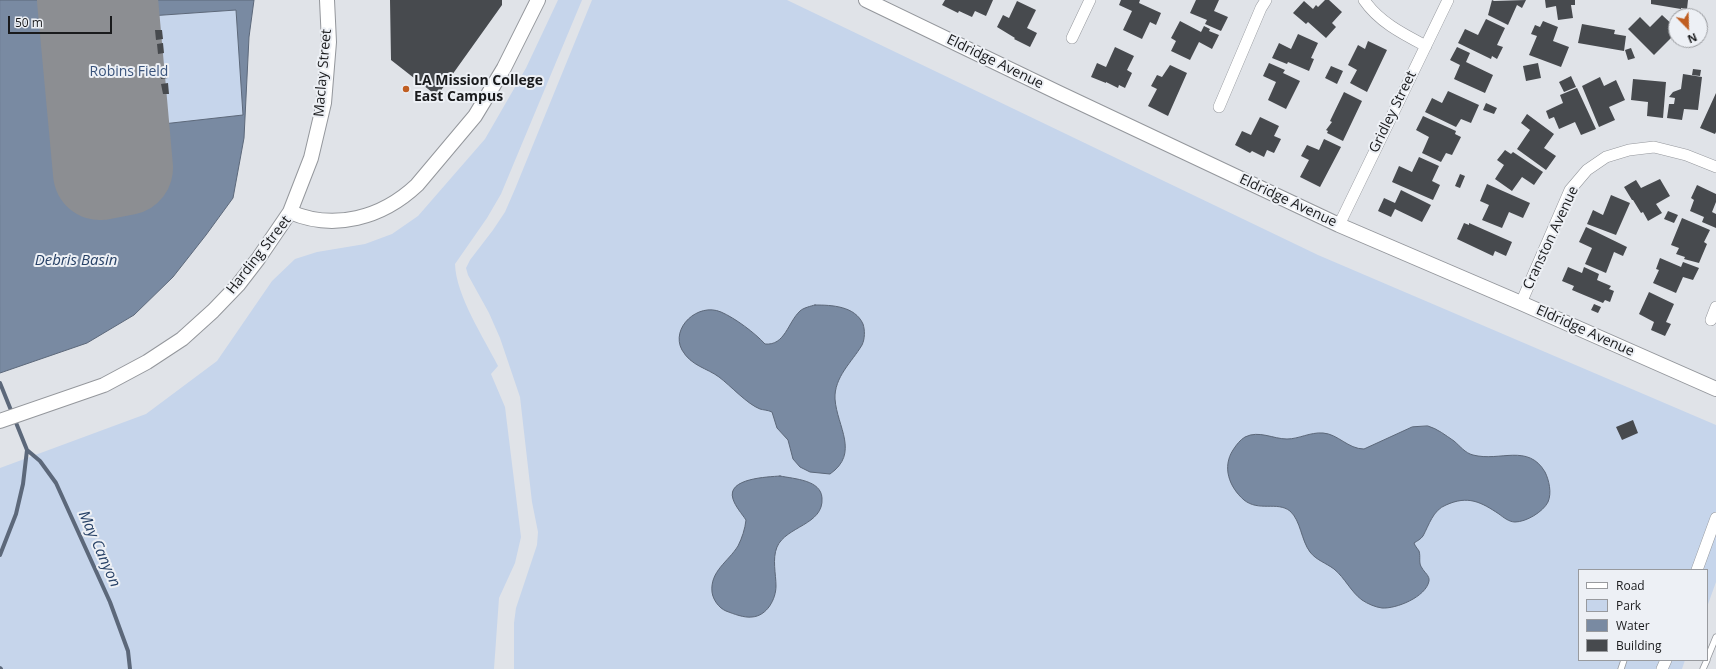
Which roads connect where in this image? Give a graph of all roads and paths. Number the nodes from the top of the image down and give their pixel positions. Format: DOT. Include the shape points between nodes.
graph roads {
  1 [pos="327,0"];
  2 [pos="538,0"];
  3 [pos="866,0"];
  4 [pos="1090,0"];
  5 [pos="1266,0"];
  6 [pos="1364,0"];
  7 [pos="1448,0"];
  8 [pos="1072,38"];
  9 [pos="1426,46"];
  10 [pos="1219,107"];
  11 [pos="1716,167"];
  12 [pos="290,212"];
  13 [pos="1339,225"];
  14 [pos="1521,302"];
  15 [pos="1716,307"];
  16 [pos="1710,320"];
  17 [pos="1716,389"];
  18 [pos="0,421"];
  19 [pos="1716,518"];
  20 [pos="1697,569"];
  21 [pos="1716,637"];
  22 [pos="1708,657"];
  1 -- 12 [label="street, Maclay Street" via="329,42 324,103 311,158"];
  2 -- 12 [label="street, Harding Street" via="504,68 475,116 406,195 368,216 343,221 317,221"];
  3 -- 13 [label="street, Eldridge Avenue"];
  4 -- 8 [label="street"];
  5 -- 10 [label="street"];
  6 -- 9 [label="street" via="1371,11 1382,20"];
  7 -- 9 [label="street, Gridley Street"];
  9 -- 13 [label="street, Gridley Street"];
  11 -- 14 [label="street, Cranston Avenue" via="1686,155 1654,147 1606,157 1588,170 1570,190"];
  12 -- 18 [label="street, Harding Street" via="238,285 182,339 104,385"];
  13 -- 14 [label="street, Eldridge Avenue"];
  14 -- 17 [label="street, Eldridge Avenue"];
  15 -- 16 [label="street"];
  19 -- 20 [label="street"];
  21 -- 22 [label="lane"];
}
